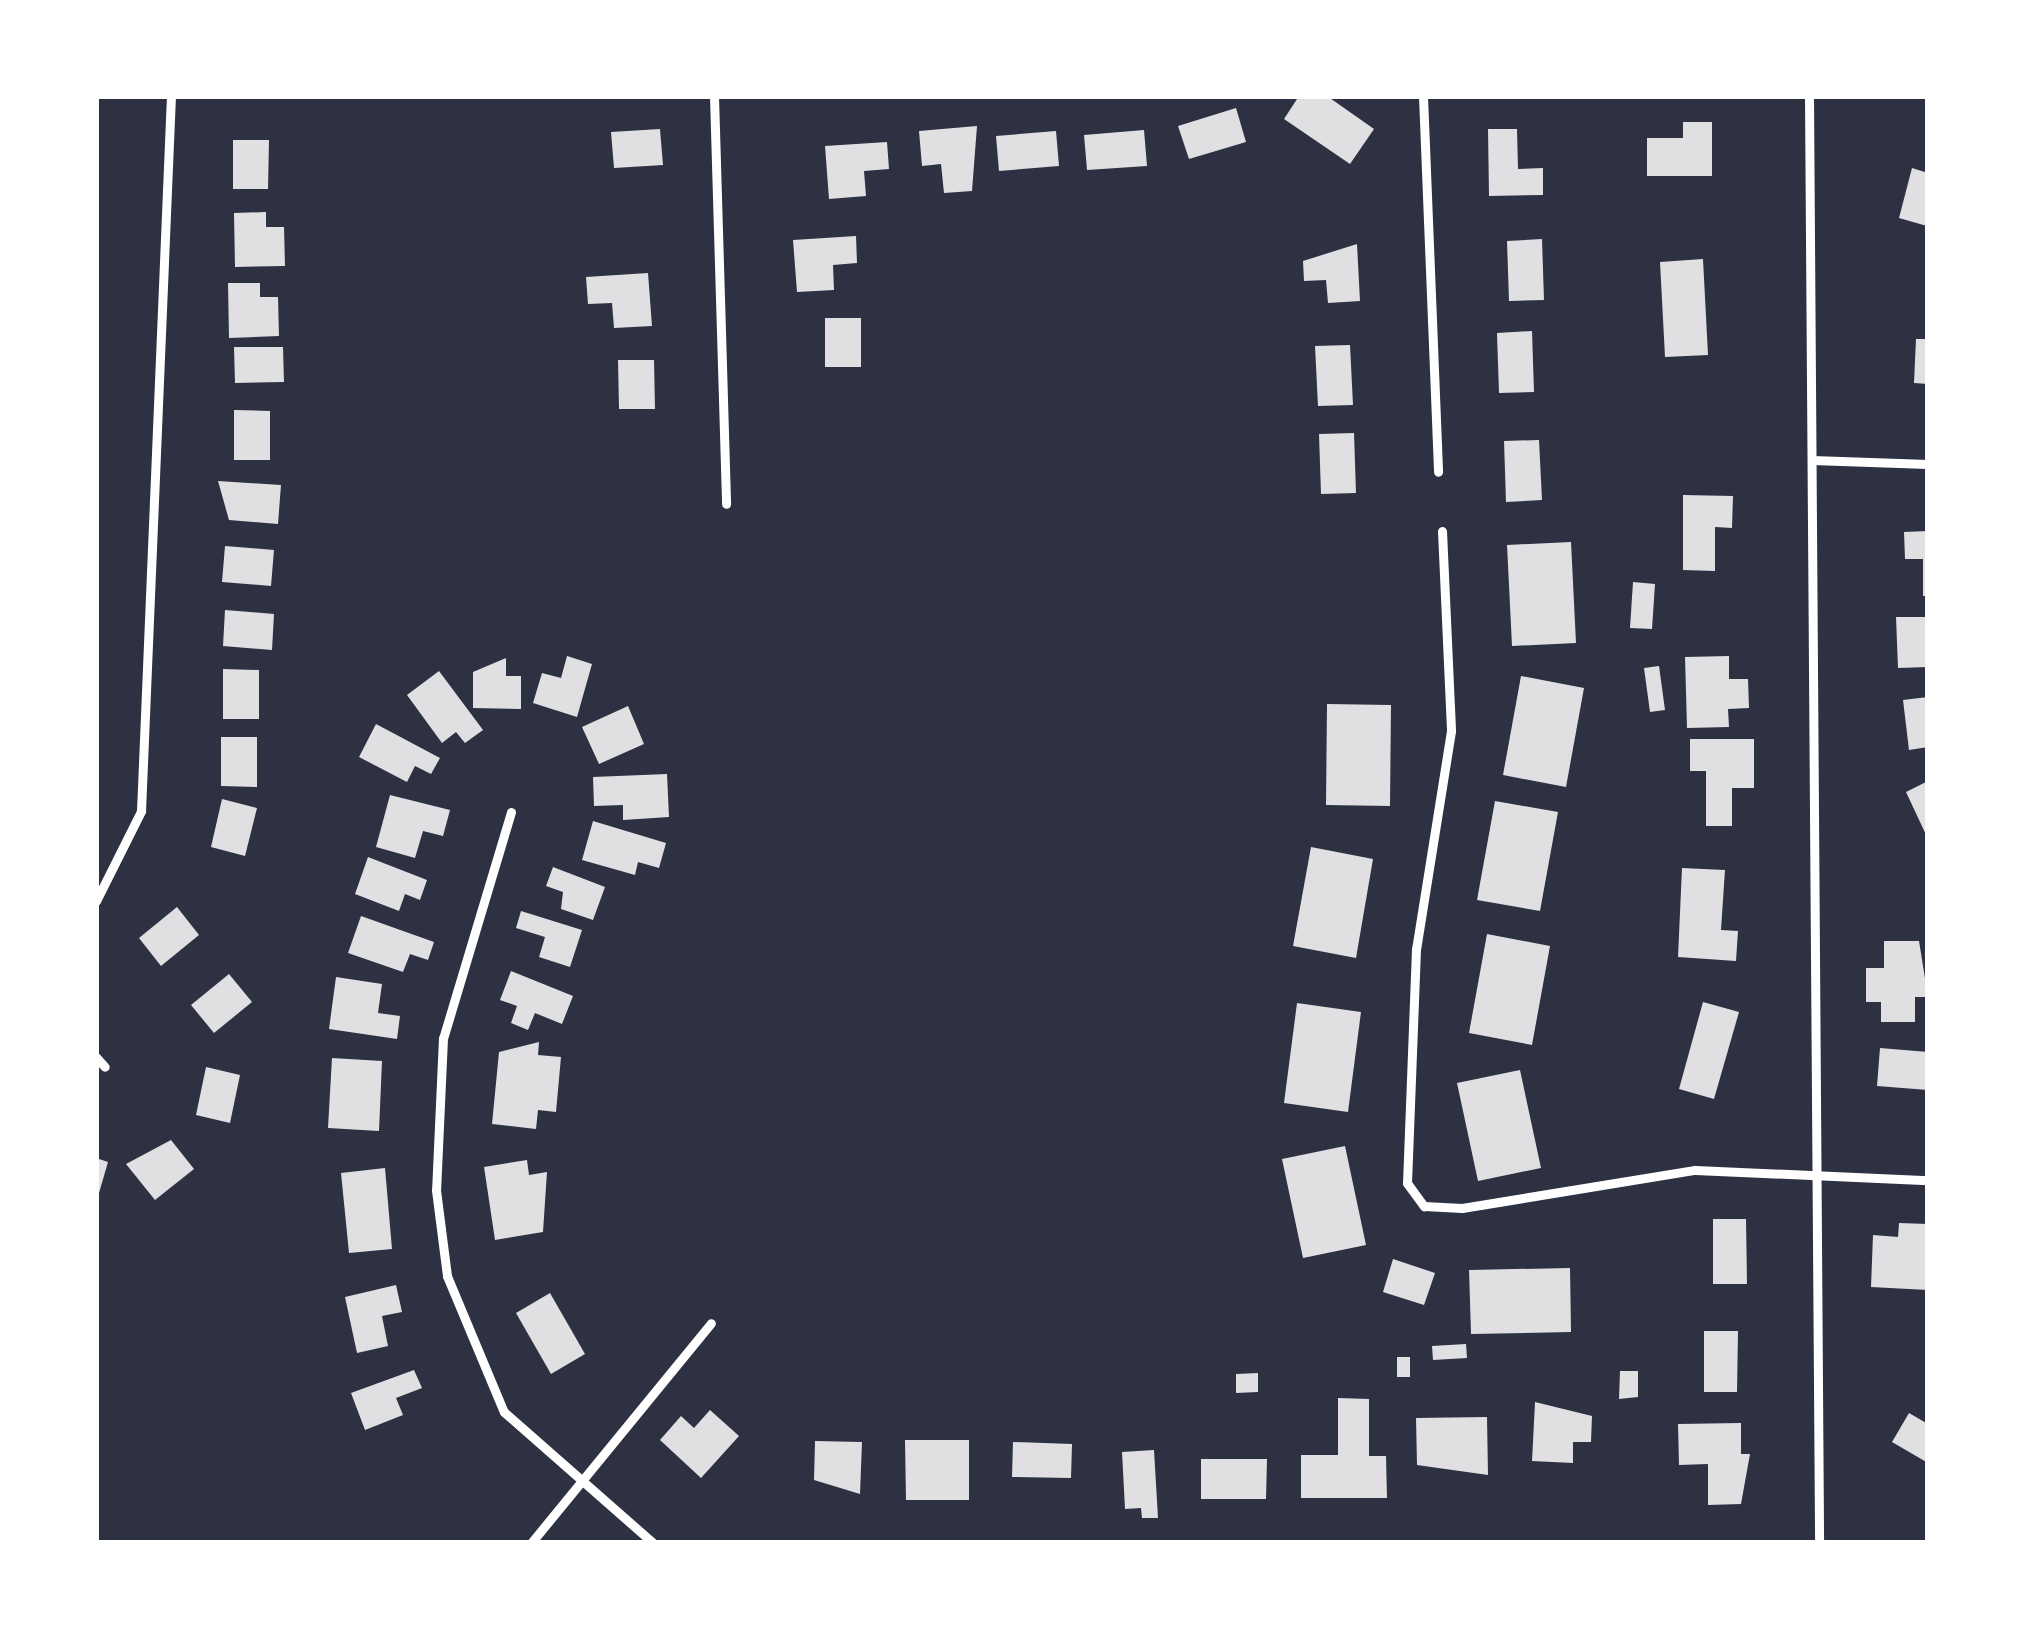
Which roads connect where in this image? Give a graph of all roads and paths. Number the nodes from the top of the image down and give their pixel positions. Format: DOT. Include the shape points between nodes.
graph roads {
  1 [pos="171,96"];
  2 [pos="714,96"];
  3 [pos="1423,96"];
  4 [pos="1809,96"];
  5 [pos="1812,460"];
  6 [pos="1928,464"];
  7 [pos="1438,472"];
  8 [pos="726,504"];
  9 [pos="1442,531"];
  10 [pos="511,812"];
  11 [pos="96,902"];
  12 [pos="96,1057"];
  13 [pos="105,1067"];
  14 [pos="1816,1174"];
  15 [pos="1928,1180"];
  16 [pos="711,1323"];
  17 [pos="577,1487"];
  18 [pos="531,1543"];
  19 [pos="652,1543"];
  20 [pos="1819,1543"];
  1 -- 11 [label="street" via="141,811"];
  2 -- 8 [label="street"];
  3 -- 7 [label="street"];
  4 -- 5 [label="street"];
  5 -- 6 [label="street"];
  5 -- 14 [label="street"];
  9 -- 14 [label="street" via="1451,731 1416,949 1407,1183 1424,1206 1462,1208 1695,1169"];
  10 -- 17 [label="street" via="442,1038 436,1190 447,1276 482,1377"];
  12 -- 13 [label="street"];
  14 -- 15 [label="street"];
  14 -- 20 [label="street"];
  16 -- 17 [label="street"];
  17 -- 18 [label="street"];
  17 -- 19 [label="street"];
}
